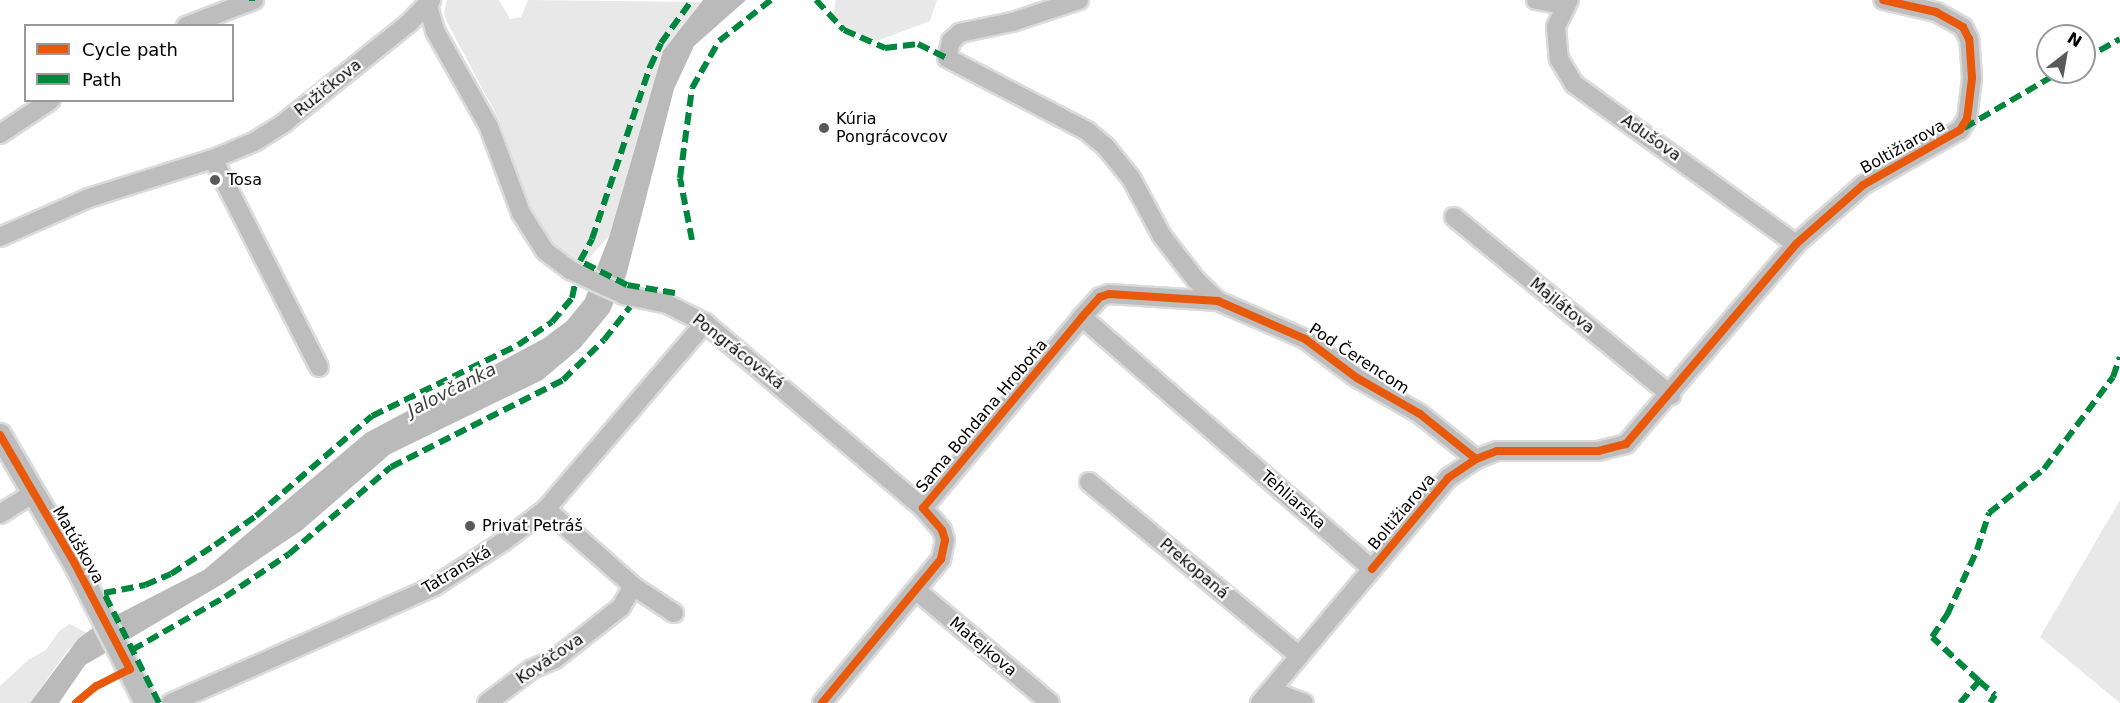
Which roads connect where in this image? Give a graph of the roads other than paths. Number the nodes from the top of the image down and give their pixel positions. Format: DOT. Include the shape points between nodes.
graph roads {
  1 [pos="254,0"];
  2 [pos="1079,0"];
  3 [pos="1536,0"];
  4 [pos="1883,0"];
  5 [pos="1567,2"];
  6 [pos="429,3"];
  7 [pos="191,24"];
  8 [pos="48,102"];
  9 [pos="0,134"];
  10 [pos="213,159"];
  11 [pos="1454,217"];
  12 [pos="0,237"];
  13 [pos="1796,244"];
  14 [pos="1218,301"];
  15 [pos="1082,318"];
  16 [pos="705,324"];
  17 [pos="319,367"];
  18 [pos="1671,395"];
  19 [pos="0,435"];
  20 [pos="1476,459"];
  21 [pos="1089,482"];
  22 [pos="33,493"];
  23 [pos="923,508"];
  24 [pos="546,509"];
  25 [pos="0,514"];
  26 [pos="1372,569"];
  27 [pos="633,586"];
  28 [pos="916,590"];
  29 [pos="674,613"];
  30 [pos="1299,656"];
  31 [pos="1261,702"];
  32 [pos="146,703"];
  33 [pos="171,703"];
  34 [pos="488,703"];
  35 [pos="822,703"];
  36 [pos="1050,703"];
  37 [pos="1304,703"];
  1 -- 7 [label="street"];
  2 -- 14 [label="street, Pod Čerencom" via="1011,22 960,33 951,41 947,58 1078,127 1105,146 1131,178 1162,236"];
  3 -- 5 [label="street"];
  4 -- 13 [label="street, Boltižiarova" via="1936,12 1963,27 1971,56 1967,119 1951,137 1863,185"];
  5 -- 13 [label="street, Adušova" via="1556,27 1557,44 1564,72 1574,84"];
  6 -- 10 [label="street, Ružičkova" via="284,123 254,142"];
  6 -- 16 [label="street, Pongrácovská" via="435,31 489,127 532,235 554,259 583,276 624,295 672,306"];
  8 -- 9 [label="street"];
  10 -- 12 [label="street, Ružičkova" via="89,198"];
  10 -- 17 [label="street"];
  11 -- 18 [label="street, Majlátova"];
  13 -- 18 [label="street, Boltižiarova"];
  14 -- 15 [label="street, Pod Čerencom" via="1117,292 1101,297"];
  14 -- 20 [label="street, Pod Čerencom" via="1305,339 1357,378 1420,414"];
  15 -- 23 [label="street, Sama Bohdana Hroboňa"];
  15 -- 26 [label="street, Tehliarska"];
  16 -- 23 [label="street, Pongrácovská"];
  16 -- 24 [label="street, Tatranská"];
  18 -- 20 [label="street, Boltižiarova" via="1626,444 1598,451 1497,451"];
  19 -- 22 [label="main road, Matúškova"];
  20 -- 26 [label="street, Boltižiarova" via="1448,478"];
  21 -- 30 [label="street, Prekopaná"];
  22 -- 25 [label="street"];
  22 -- 32 [label="main road, Matúškova" via="97,603"];
  23 -- 28 [label="street, Sama Bohdana Hroboňa" via="936,520 945,540 941,559"];
  24 -- 27 [label="street"];
  24 -- 33 [label="street, Tatranská" via="435,586"];
  26 -- 30 [label="street"];
  27 -- 29 [label="street"];
  27 -- 34 [label="street, Kováčova" via="621,608 555,659 532,669"];
  28 -- 35 [label="street, Sama Bohdana Hroboňa"];
  28 -- 36 [label="street, Matejkova"];
  30 -- 31 [label="street"];
  31 -- 37 [label="street" via="1286,696"];
}
